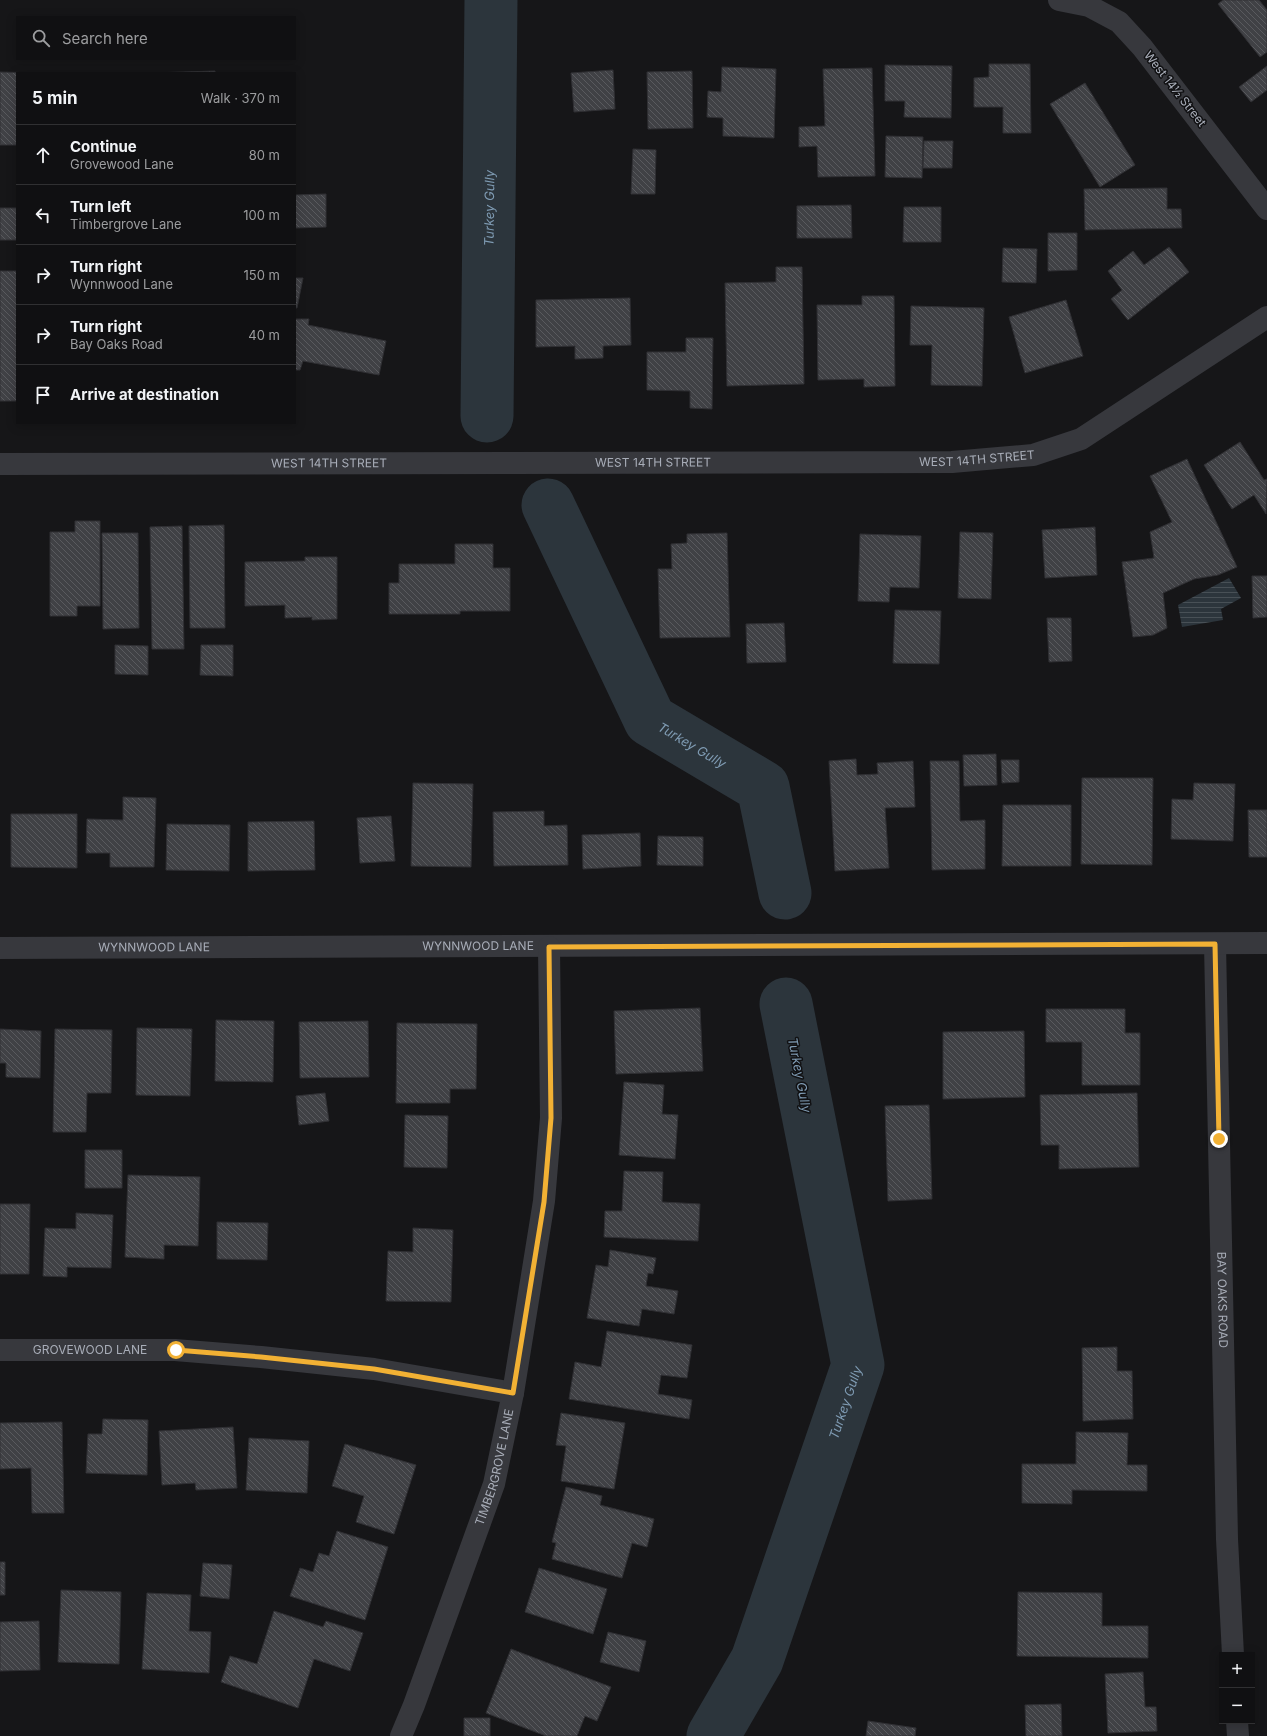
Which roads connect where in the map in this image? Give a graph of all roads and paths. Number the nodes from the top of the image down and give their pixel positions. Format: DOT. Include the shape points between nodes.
graph roads {
  1 [pos="1059,0"];
  2 [pos="1267,209"];
  3 [pos="1267,317"];
  4 [pos="0,464"];
  5 [pos="1215,944"];
  6 [pos="1267,944"];
  7 [pos="549,947"];
  8 [pos="0,948"];
  9 [pos="0,1350"];
  10 [pos="513,1393"];
  11 [pos="1233,1652"];
  12 [pos="1237,1724"];
  13 [pos="400,1736"];
  14 [pos="1238,1736"];
  1 -- 2 [label="street, West 14½ Street" via="1089,6 1120,22"];
  3 -- 4 [label="street, WEST 14TH STREET" via="1081,439 1033,455 952,462"];
  5 -- 6 [label="street, WYNNWOOD LANE"];
  5 -- 7 [label="street, WYNNWOOD LANE"];
  5 -- 11 [label="street, BAY OAKS ROAD" via="1227,1539"];
  7 -- 8 [label="street, WYNNWOOD LANE"];
  7 -- 10 [label="street, TIMBERGROVE LANE" via="551,1118 544,1202"];
  9 -- 10 [label="street, GROVEWOOD LANE" via="176,1350 261,1357 374,1369"];
  10 -- 13 [label="street, TIMBERGROVE LANE" via="494,1484 417,1698"];
  12 -- 14 [label="street"];
}
